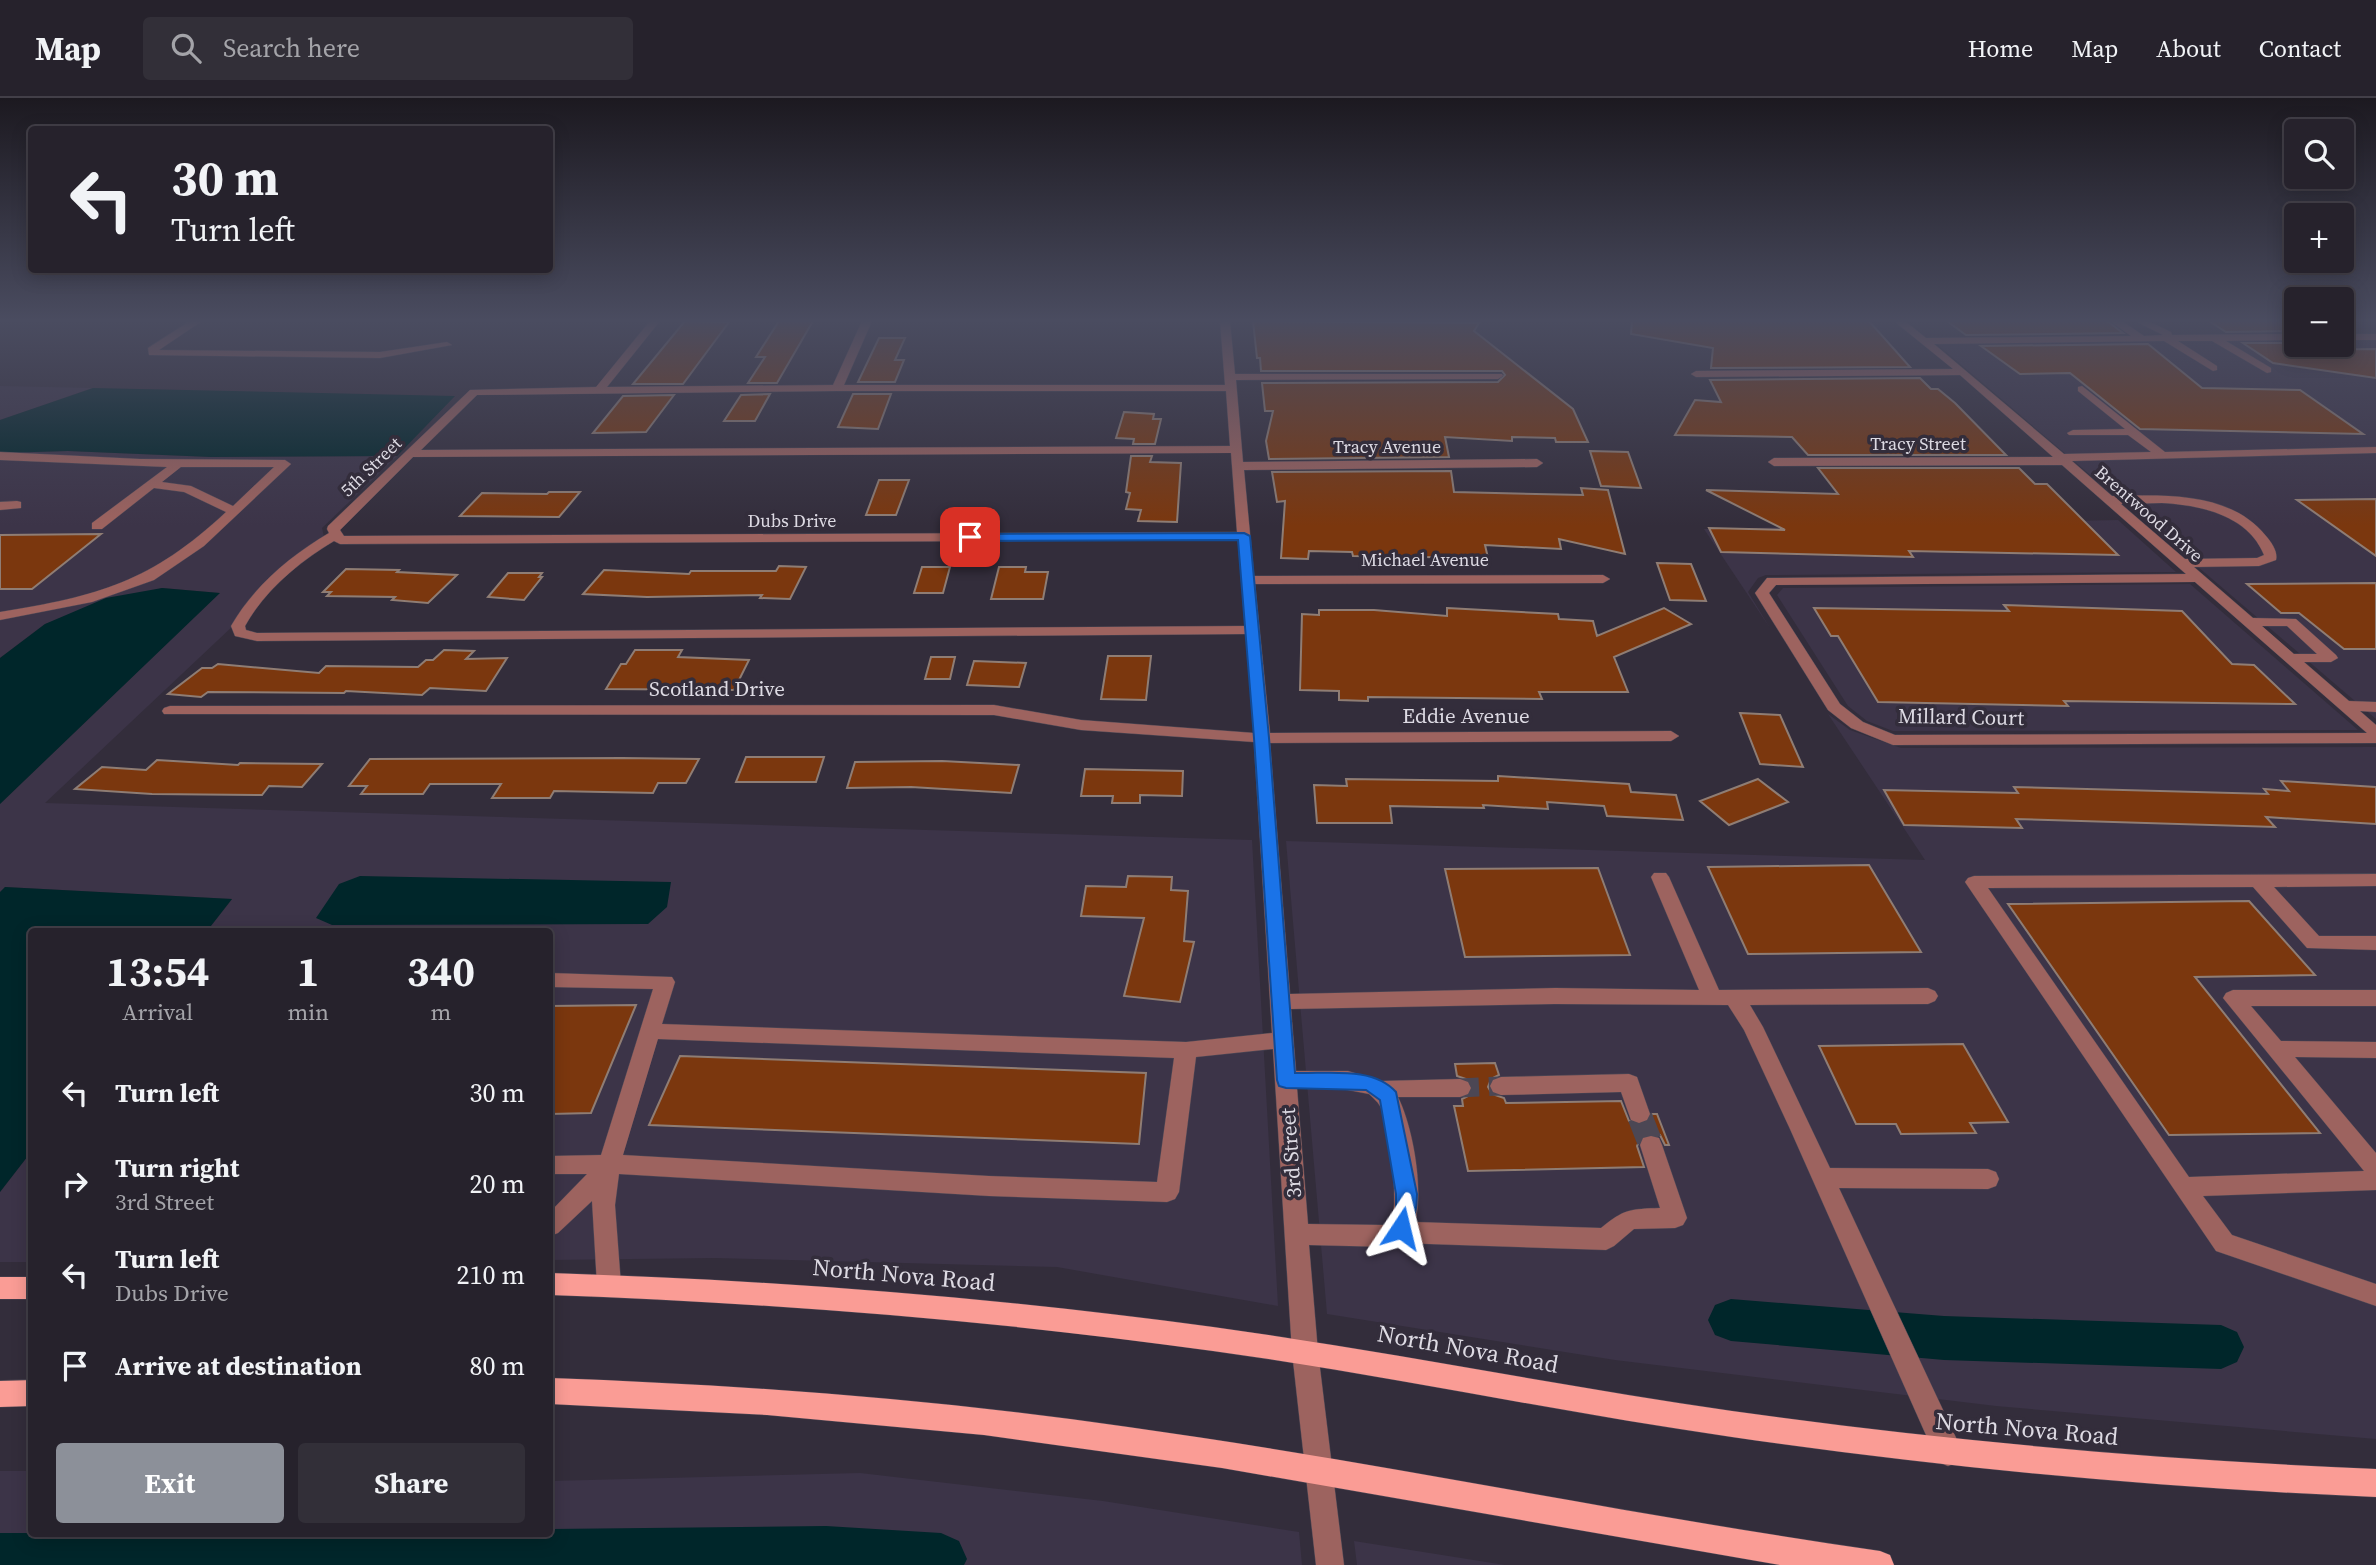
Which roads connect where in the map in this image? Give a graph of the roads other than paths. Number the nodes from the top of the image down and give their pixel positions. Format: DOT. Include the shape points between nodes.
graph roads {
  1 [pos="581,389"];
  2 [pos="1231,389"];
  3 [pos="1982,389"];
  4 [pos="2084,389"];
  5 [pos="2130,432"];
  6 [pos="2073,433"];
  7 [pos="2376,450"];
  8 [pos="409,454"];
  9 [pos="0,456"];
  10 [pos="2163,456"];
  11 [pos="1237,458"];
  12 [pos="2061,460"];
  13 [pos="1774,462"];
  14 [pos="179,463"];
  15 [pos="1537,463"];
  16 [pos="152,484"];
  17 [pos="2107,500"];
  18 [pos="17,505"];
  19 [pos="0,506"];
  20 [pos="233,511"];
  21 [pos="97,526"];
  22 [pos="1244,536"];
  23 [pos="338,537"];
  24 [pos="2179,563"];
  25 [pos="2196,578"];
  26 [pos="1603,579"];
  27 [pos="1247,580"];
  28 [pos="0,616"];
  29 [pos="2247,622"];
  30 [pos="1252,630"];
  31 [pos="2288,658"];
  32 [pos="2345,706"];
  33 [pos="2376,707"];
  34 [pos="170,711"];
  35 [pos="2376,733"];
  36 [pos="1671,736"];
  37 [pos="1262,738"];
  38 [pos="2376,738"];
  39 [pos="1660,877"];
  40 [pos="2376,880"];
  41 [pos="2258,881"];
  42 [pos="2376,943"];
  43 [pos="553,980"];
  44 [pos="1928,996"];
  45 [pos="1712,998"];
  46 [pos="1734,998"];
  47 [pos="2376,998"];
  48 [pos="1281,1002"];
  49 [pos="649,1031"];
  50 [pos="1283,1040"];
  51 [pos="2277,1049"];
  52 [pos="1186,1050"];
  53 [pos="2376,1050"];
  54 [pos="1286,1080"];
  55 [pos="1501,1086"];
  56 [pos="1460,1088"];
  57 [pos="1382,1089"];
  58 [pos="1639,1114"];
  59 [pos="1651,1145"];
  60 [pos="609,1164"];
  61 [pos="553,1165"];
  62 [pos="2376,1169"];
  63 [pos="1824,1178"];
  64 [pos="1989,1179"];
  65 [pos="2376,1180"];
  66 [pos="2183,1187"];
  67 [pos="553,1223"];
  68 [pos="1395,1232"];
  69 [pos="1297,1234"];
  70 [pos="553,1284"];
  71 [pos="609,1285"];
  72 [pos="0,1288"];
  73 [pos="28,1288"];
  74 [pos="2376,1295"];
  75 [pos="1306,1352"];
  76 [pos="553,1391"];
  77 [pos="28,1393"];
  78 [pos="0,1394"];
  79 [pos="1948,1451"];
  80 [pos="1319,1473"];
  81 [pos="2376,1483"];
  82 [pos="1789,1559"];
  83 [pos="1329,1565"];
  84 [pos="1880,1565"];
  1 -- 8 [label="street, 5th Street" via="474,392"];
  2 -- 11 [label="street, 3rd Street"];
  3 -- 12 [label="street, Brentwood Drive"];
  4 -- 5 [label="street" via="2132,429"];
  5 -- 6 [label="street"];
  5 -- 10 [label="street"];
  7 -- 10 [label="street, Tracy Street"];
  8 -- 11 [label="street, Tracy Avenue"];
  8 -- 23 [label="street, 5th Street" via="333,529"];
  9 -- 14 [label="street"];
  10 -- 12 [label="street, Tracy Street"];
  11 -- 15 [label="street, Tracy Avenue"];
  11 -- 22 [label="street, 3rd Street"];
  12 -- 13 [label="street, Tracy Street"];
  12 -- 17 [label="street, Brentwood Drive"];
  14 -- 16 [label="street"];
  14 -- 20 [label="street" via="285,464"];
  16 -- 20 [label="street" via="187,489"];
  16 -- 21 [label="street"];
  17 -- 24 [label="street, Brentwood Drive"];
  17 -- 24 [label="street" via="2189,500 2218,506 2265,539 2271,556 2259,562"];
  18 -- 19 [label="street"];
  20 -- 28 [label="street" via="168,566 133,584 92,598"];
  22 -- 23 [label="street, Dubs Drive"];
  22 -- 27 [label="street, 3rd Street"];
  23 -- 30 [label="street" via="315,547 287,569 242,616 240,633 257,637"];
  24 -- 25 [label="street, Brentwood Drive"];
  25 -- 29 [label="street, Brentwood Drive"];
  25 -- 38 [label="street, Millard Court" via="1772,581 1762,593 1834,707 1857,725 1893,740"];
  26 -- 27 [label="street, Michael Avenue"];
  27 -- 30 [label="street, 3rd Street"];
  29 -- 31 [label="street, Brentwood Drive"];
  29 -- 31 [label="street" via="2291,622 2331,658"];
  30 -- 37 [label="street, 3rd Street"];
  31 -- 32 [label="street, Brentwood Drive"];
  32 -- 33 [label="street"];
  32 -- 35 [label="street, Brentwood Drive"];
  34 -- 37 [label="street, Scotland Drive" via="994,710 1081,725"];
  36 -- 37 [label="street, Eddie Avenue"];
  37 -- 48 [label="street, 3rd Street"];
  39 -- 45 [label="street"];
  40 -- 41 [label="street"];
  41 -- 42 [label="street" via="2314,943"];
  41 -- 66 [label="street" via="1974,883"];
  43 -- 49 [label="street" via="665,982"];
  44 -- 46 [label="street"];
  45 -- 46 [label="street"];
  45 -- 48 [label="street"];
  46 -- 63 [label="street" via="1753,1027"];
  47 -- 51 [label="street" via="2233,998"];
  48 -- 50 [label="street, 3rd Street"];
  49 -- 52 [label="street"];
  49 -- 60 [label="street"];
  50 -- 52 [label="street"];
  50 -- 54 [label="street, 3rd Street"];
  51 -- 53 [label="street"];
  51 -- 62 [label="street"];
  52 -- 60 [label="street" via="1167,1192"];
  54 -- 57 [label="street" via="1357,1081"];
  54 -- 69 [label="street, 3rd Street"];
  55 -- 58 [label="street" via="1629,1083"];
  56 -- 57 [label="street"];
  57 -- 68 [label="street" via="1393,1110 1407,1194 1401,1228"];
  59 -- 68 [label="street" via="1675,1218 1629,1219 1606,1239"];
  60 -- 61 [label="street"];
  60 -- 67 [label="street"];
  60 -- 71 [label="street" via="603,1206"];
  63 -- 64 [label="street"];
  63 -- 79 [label="street"];
  65 -- 66 [label="street"];
  66 -- 74 [label="street" via="2224,1243"];
  68 -- 69 [label="street" via="1390,1236"];
  69 -- 75 [label="street, 3rd Street"];
  70 -- 71 [label="main road, North Nova Road"];
  71 -- 75 [label="main road, North Nova Road" via="822,1296"];
  72 -- 73 [label="main road"];
  75 -- 79 [label="main road, North Nova Road" via="1728,1423"];
  75 -- 80 [label="street, 3rd Street"];
  76 -- 80 [label="main road" via="789,1404 943,1419 1128,1440"];
  77 -- 78 [label="main road"];
  79 -- 81 [label="main road, North Nova Road" via="2096,1466"];
  80 -- 82 [label="main road"];
  80 -- 83 [label="street, 3rd Street"];
  82 -- 84 [label="main road"];
}
